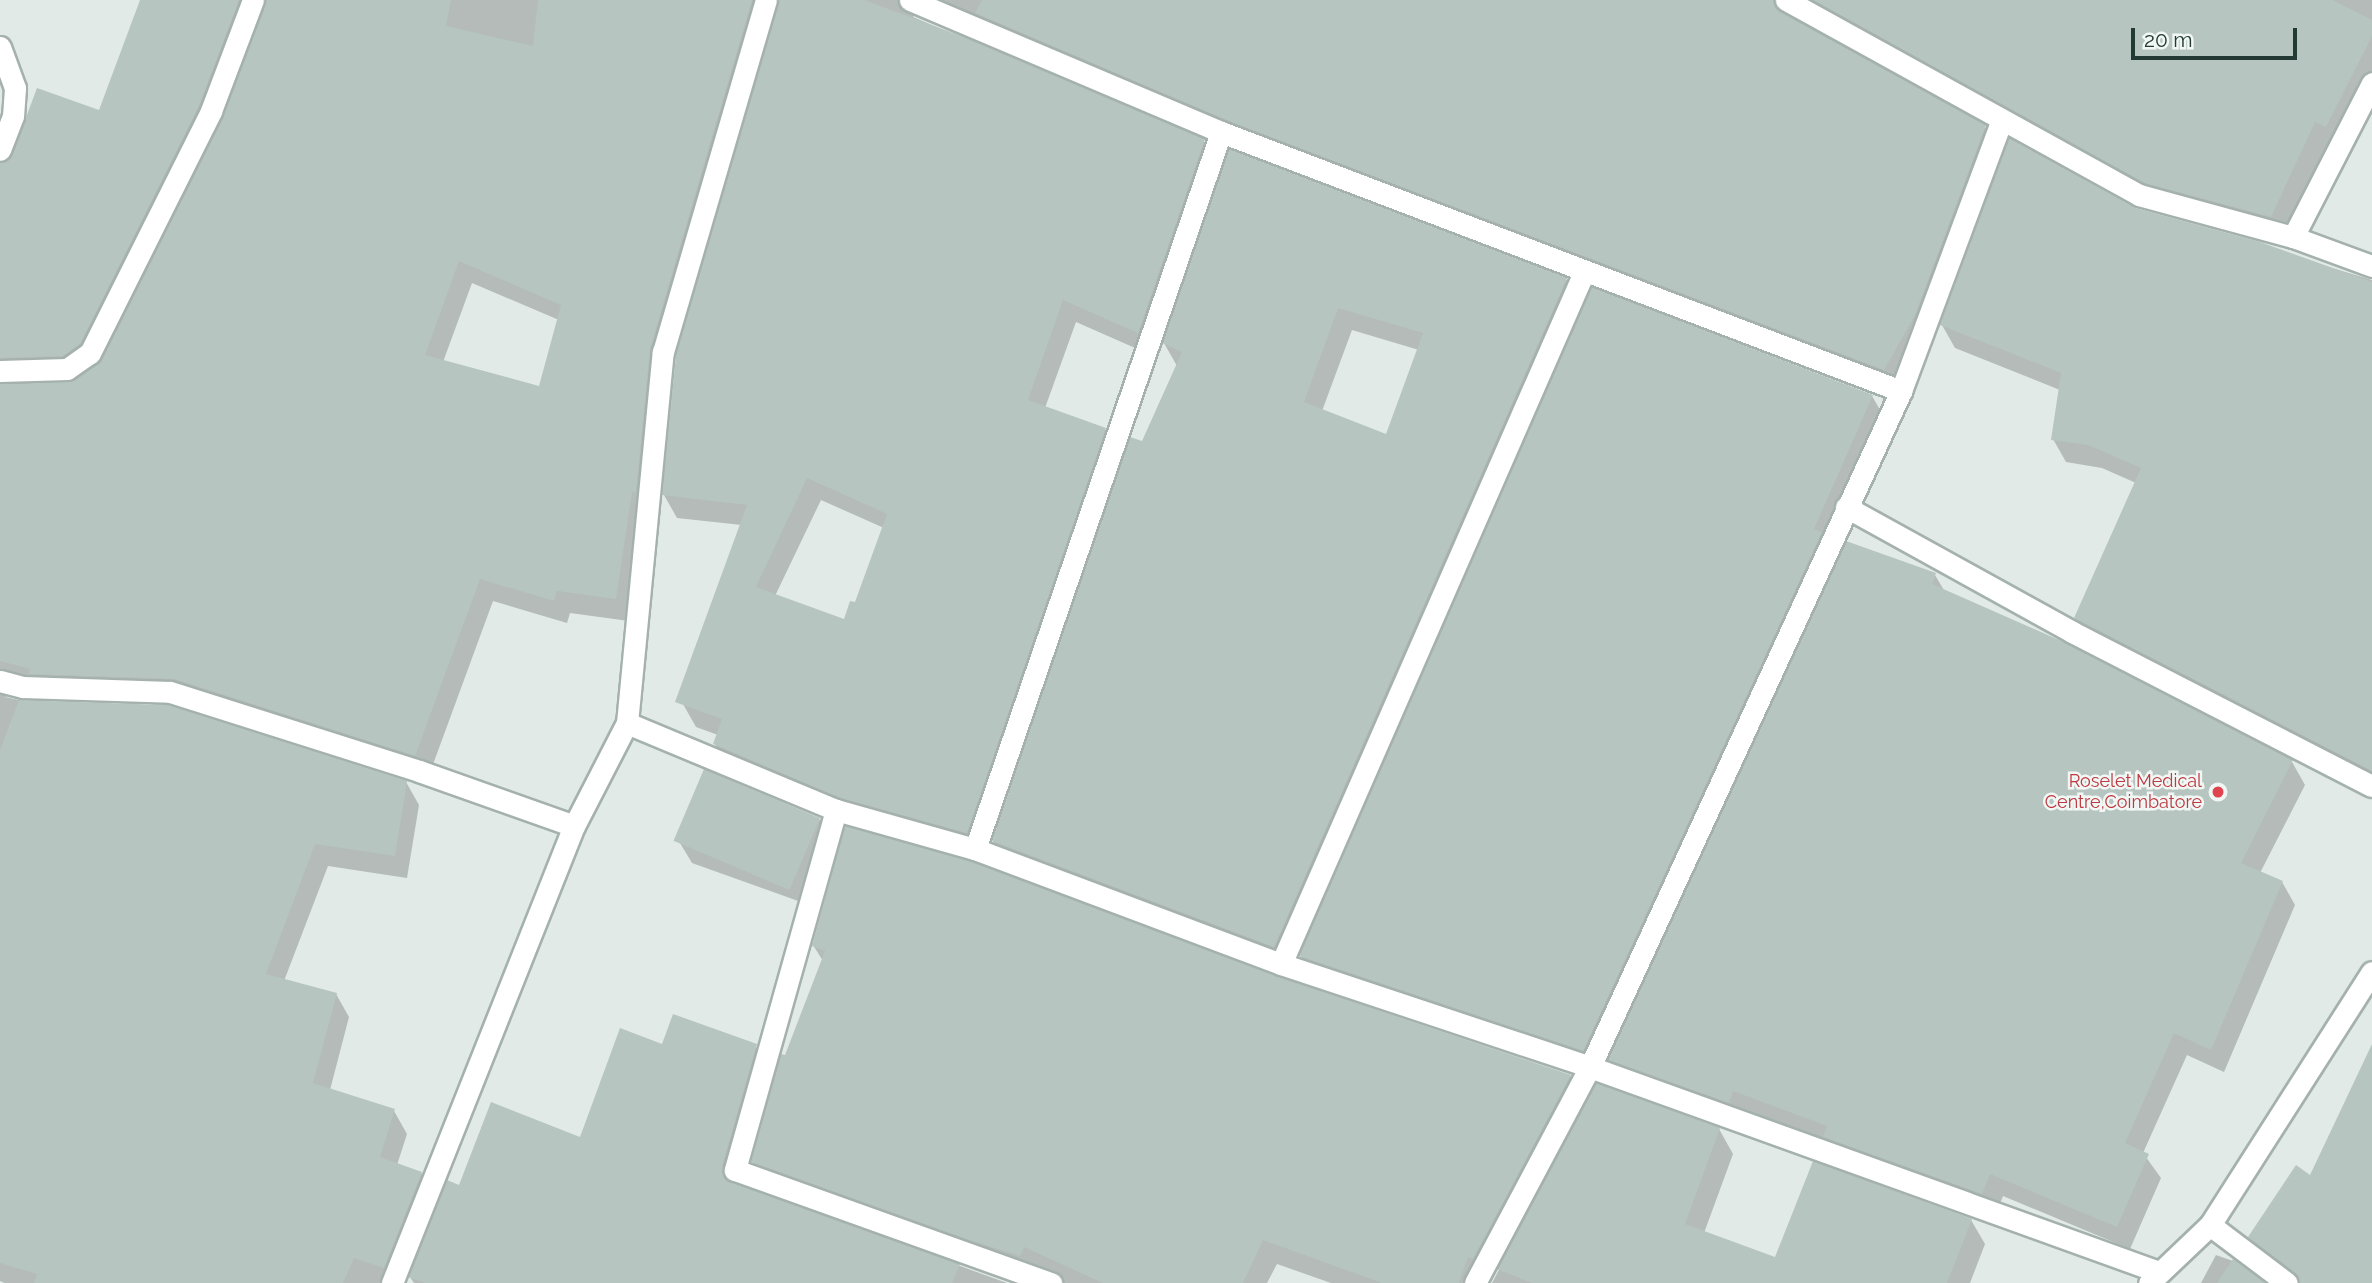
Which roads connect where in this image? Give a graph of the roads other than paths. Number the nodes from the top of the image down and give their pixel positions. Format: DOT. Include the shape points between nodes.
graph roads {
  1 [pos="253,0"];
  2 [pos="766,0"];
  3 [pos="910,0"];
  4 [pos="1786,0"];
  5 [pos="0,47"];
  6 [pos="2372,83"];
  7 [pos="2002,120"];
  8 [pos="1221,132"];
  9 [pos="0,150"];
  10 [pos="2293,237"];
  11 [pos="2372,266"];
  12 [pos="1584,272"];
  13 [pos="0,371"];
  14 [pos="1900,391"];
  15 [pos="1846,507"];
  16 [pos="0,681"];
  17 [pos="627,723"];
  18 [pos="2372,786"];
  19 [pos="836,810"];
  20 [pos="574,826"];
  21 [pos="975,849"];
  22 [pos="1281,964"];
  23 [pos="2372,972"];
  24 [pos="1590,1067"];
  25 [pos="2210,1225"];
  26 [pos="2154,1277"];
  27 [pos="392,1283"];
  28 [pos="1051,1283"];
  29 [pos="1475,1283"];
  30 [pos="2287,1283"];
  1 -- 13 [label="street" via="211,111 90,353 67,369"];
  2 -- 17 [label="street" via="663,352"];
  3 -- 8 [label="street"];
  4 -- 7 [label="street"];
  5 -- 9 [label="street" via="15,88 13,116"];
  6 -- 10 [label="street"];
  7 -- 10 [label="street" via="2139,195"];
  7 -- 14 [label="street"];
  8 -- 12 [label="street"];
  8 -- 21 [label="street"];
  10 -- 11 [label="street"];
  12 -- 14 [label="street"];
  12 -- 22 [label="street"];
  14 -- 15 [label="street"];
  15 -- 18 [label="street" via="2072,632"];
  15 -- 24 [label="street"];
  16 -- 20 [label="street" via="23,687 170,692"];
  17 -- 19 [label="street"];
  17 -- 20 [label="street"];
  19 -- 21 [label="street"];
  19 -- 28 [label="street" via="735,1170"];
  20 -- 27 [label="street"];
  21 -- 22 [label="street"];
  22 -- 24 [label="street"];
  23 -- 25 [label="street"];
  24 -- 26 [label="street"];
  24 -- 29 [label="street"];
  25 -- 26 [label="street"];
  25 -- 30 [label="street"];
}
